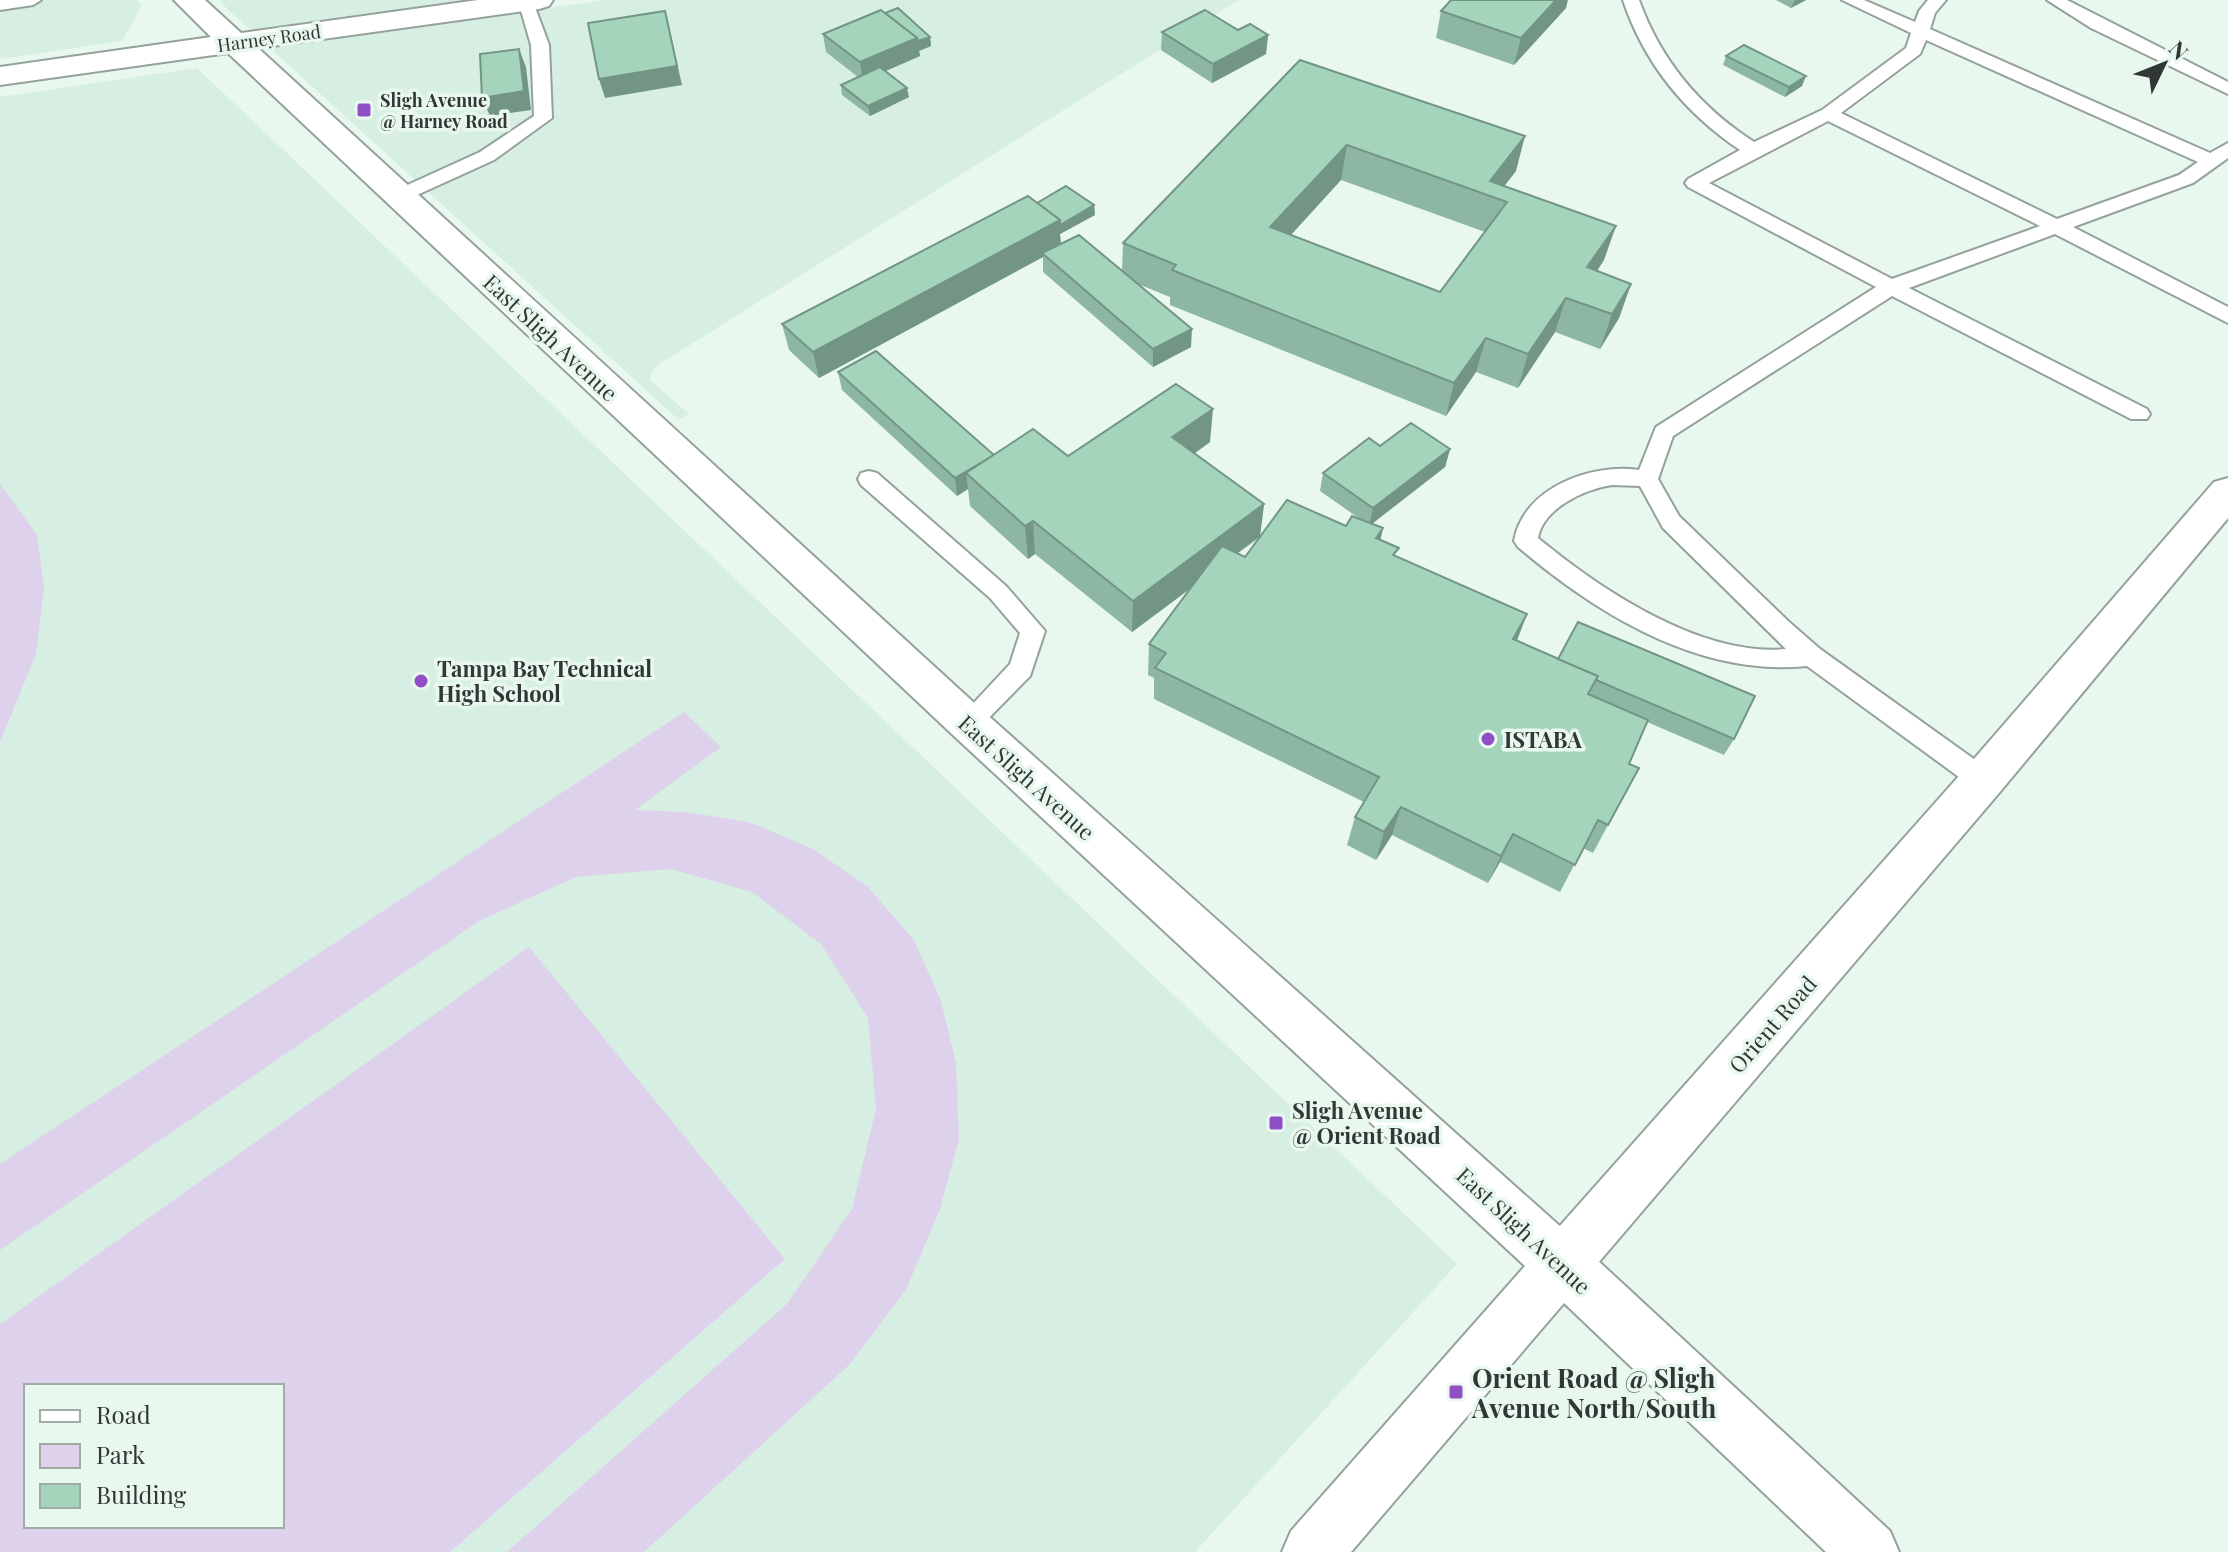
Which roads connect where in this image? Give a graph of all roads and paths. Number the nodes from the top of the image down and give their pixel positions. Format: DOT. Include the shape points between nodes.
graph roads {
  1 [pos="33,0"];
  2 [pos="188,0"];
  3 [pos="1631,0"];
  4 [pos="1850,0"];
  5 [pos="1938,0"];
  6 [pos="2055,0"];
  7 [pos="532,1"];
  8 [pos="0,5"];
  9 [pos="1920,31"];
  10 [pos="234,43"];
  11 [pos="0,76"];
  12 [pos="2228,89"];
  13 [pos="1828,114"];
  14 [pos="1753,150"];
  15 [pos="2220,155"];
  16 [pos="399,196"];
  17 [pos="2055,226"];
  18 [pos="1891,287"];
  19 [pos="2228,316"];
  20 [pos="2139,414"];
  21 [pos="869,479"];
  22 [pos="1647,479"];
  23 [pos="2224,504"];
  24 [pos="1811,656"];
  25 [pos="968,723"];
  26 [pos="1983,780"];
  27 [pos="1562,1264"];
  28 [pos="1312,1552"];
  29 [pos="1869,1552"];
  1 -- 8 [label="lane"];
  2 -- 10 [label="street, East Sligh Avenue"];
  3 -- 14 [label="lane" via="1639,29 1683,92 1728,135"];
  4 -- 9 [label="lane"];
  5 -- 9 [label="lane"];
  6 -- 12 [label="lane"];
  7 -- 10 [label="street, Harney Road"];
  7 -- 16 [label="lane" via="543,118 487,156"];
  9 -- 13 [label="lane" via="1914,50"];
  9 -- 15 [label="lane"];
  10 -- 11 [label="street, Harney Road"];
  10 -- 16 [label="street, East Sligh Avenue"];
  13 -- 14 [label="lane"];
  13 -- 17 [label="lane"];
  14 -- 18 [label="lane" via="1695,183"];
  15 -- 17 [label="lane" via="2186,179"];
  16 -- 25 [label="street, East Sligh Avenue"];
  17 -- 18 [label="lane"];
  17 -- 19 [label="lane"];
  18 -- 20 [label="lane"];
  18 -- 22 [label="lane" via="1664,432"];
  21 -- 25 [label="lane" via="998,592 1033,631 1021,669"];
  22 -- 24 [label="lane" via="1671,522"];
  22 -- 24 [label="lane" via="1619,473 1571,488 1529,523 1526,541 1559,571 1632,614 1712,648 1762,659"];
  23 -- 26 [label="street, Orient Road"];
  24 -- 26 [label="lane"];
  25 -- 27 [label="street, East Sligh Avenue"];
  26 -- 27 [label="street, Orient Road"];
  27 -- 28 [label="street, Orient Road"];
  27 -- 29 [label="street, East Sligh Avenue"];
}
